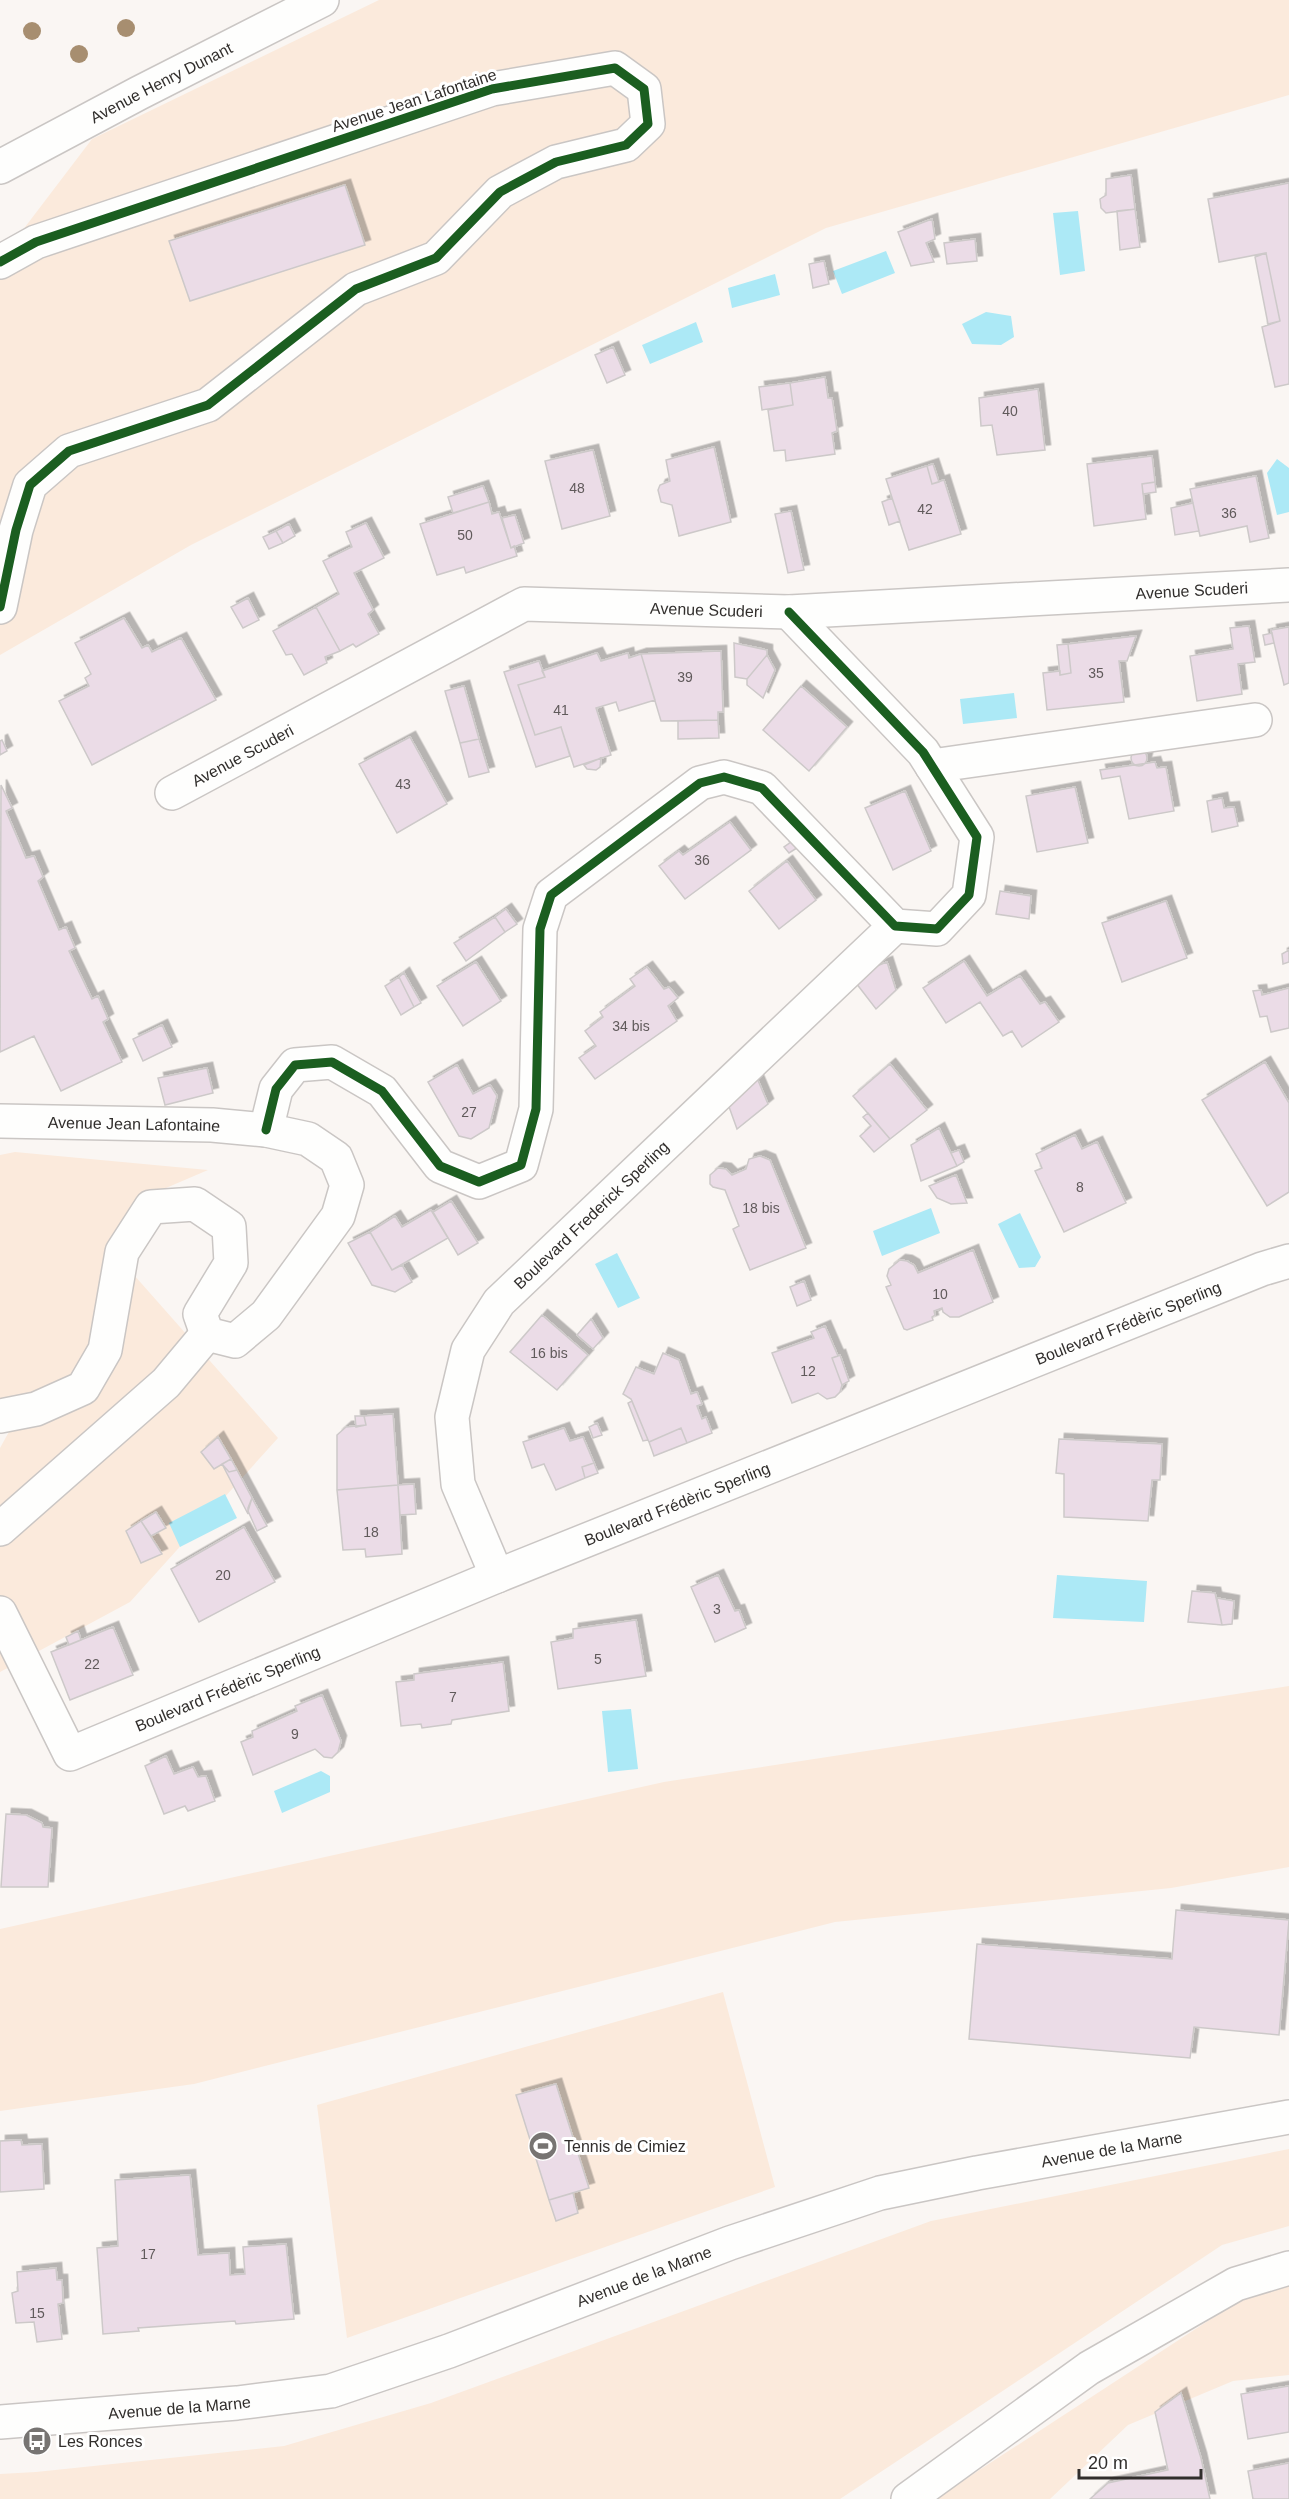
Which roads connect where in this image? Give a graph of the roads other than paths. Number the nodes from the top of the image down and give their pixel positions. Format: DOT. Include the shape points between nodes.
graph roads {
  1 [pos="322,0"];
  2 [pos="0,167"];
  3 [pos="0,262"];
  4 [pos="1289,585"];
  5 [pos="0,607"];
  6 [pos="789,612"];
  7 [pos="1255,720"];
  8 [pos="932,766"];
  9 [pos="172,794"];
  10 [pos="895,926"];
  11 [pos="0,1121"];
  12 [pos="266,1130"];
  13 [pos="1289,1261"];
  14 [pos="207,1334"];
  15 [pos="0,1416"];
  16 [pos="0,1529"];
  17 [pos="497,1576"];
  18 [pos="0,1613"];
  19 [pos="1289,2117"];
  20 [pos="1289,2268"];
  21 [pos="0,2422"];
  22 [pos="908,2499"];
  1 -- 2 [label="street, Avenue Henry Dunant"];
  3 -- 5 [label="street, Avenue Jean Lafontaine" via="36,242 492,89 615,68 644,89 648,124 626,145 556,162 500,192 436,258 356,289 208,405 69,451 30,485"];
  4 -- 6 [label="street, Avenue Scuderi"];
  6 -- 8 [label="street"];
  6 -- 9 [label="street, Avenue Scuderi" via="524,604"];
  7 -- 8 [label="street"];
  8 -- 10 [label="street" via="977,837 969,895 937,929"];
  10 -- 12 [label="street" via="762,788 724,777 700,783 551,895 540,929 536,1109 521,1165 479,1182 440,1166 382,1091 332,1062 295,1065 276,1089"];
  10 -- 17 [label="street, Boulevard Frederick Sperling" via="499,1302 468,1350 452,1417 458,1484"];
  11 -- 12 [label="street, Avenue Jean Lafontaine" via="212,1125"];
  12 -- 14 [label="street, Avenue Jean Lafontaine" via="308,1139 336,1158 347,1185 338,1216 266,1315 235,1341"];
  13 -- 17 [label="street, Boulevard Frédèric Sperling"];
  14 -- 15 [label="street" via="200,1314 231,1263 229,1227 195,1204 151,1207 122,1252 105,1350 82,1388 36,1409"];
  14 -- 16 [label="street" via="165,1383"];
  17 -- 18 [label="street, Boulevard Frédèric Sperling" via="70,1754"];
  19 -- 21 [label="street, Avenue de la Marne" via="880,2193 730,2243 449,2351 331,2391 237,2403"];
  20 -- 22 [label="street" via="1236,2284 1089,2368"];
}
